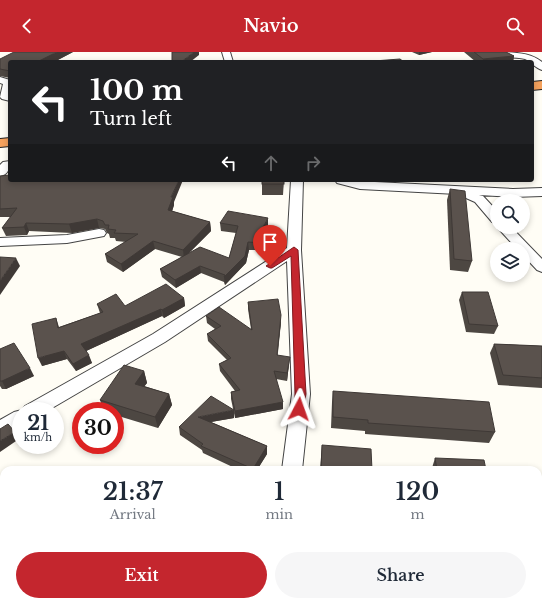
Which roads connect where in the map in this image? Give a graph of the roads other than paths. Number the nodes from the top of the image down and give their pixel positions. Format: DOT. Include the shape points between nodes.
graph roads {
  1 [pos="505,55"];
  2 [pos="542,66"];
  3 [pos="8,82"];
  4 [pos="8,98"];
  5 [pos="8,164"];
  6 [pos="0,173"];
  7 [pos="297,182"];
  8 [pos="349,182"];
  9 [pos="457,190"];
  10 [pos="542,192"];
  11 [pos="490,212"];
  12 [pos="99,233"];
  13 [pos="511,234"];
  14 [pos="0,242"];
  15 [pos="294,250"];
  16 [pos="542,267"];
  17 [pos="48,402"];
  18 [pos="12,422"];
  19 [pos="0,429"];
  20 [pos="292,466"];
  1 -- 2 [label="street" via="525,56"];
  3 -- 4 [label="street" via="5,97"];
  5 -- 6 [label="street"];
  7 -- 15 [label="street"];
  8 -- 9 [label="street" via="360,185"];
  9 -- 10 [label="street"];
  9 -- 11 [label="street" via="478,199"];
  12 -- 14 [label="street" via="67,239"];
  13 -- 16 [label="street"];
  15 -- 17 [label="street" via="159,338"];
  15 -- 20 [label="street" via="300,394"];
  18 -- 19 [label="street"];
}
